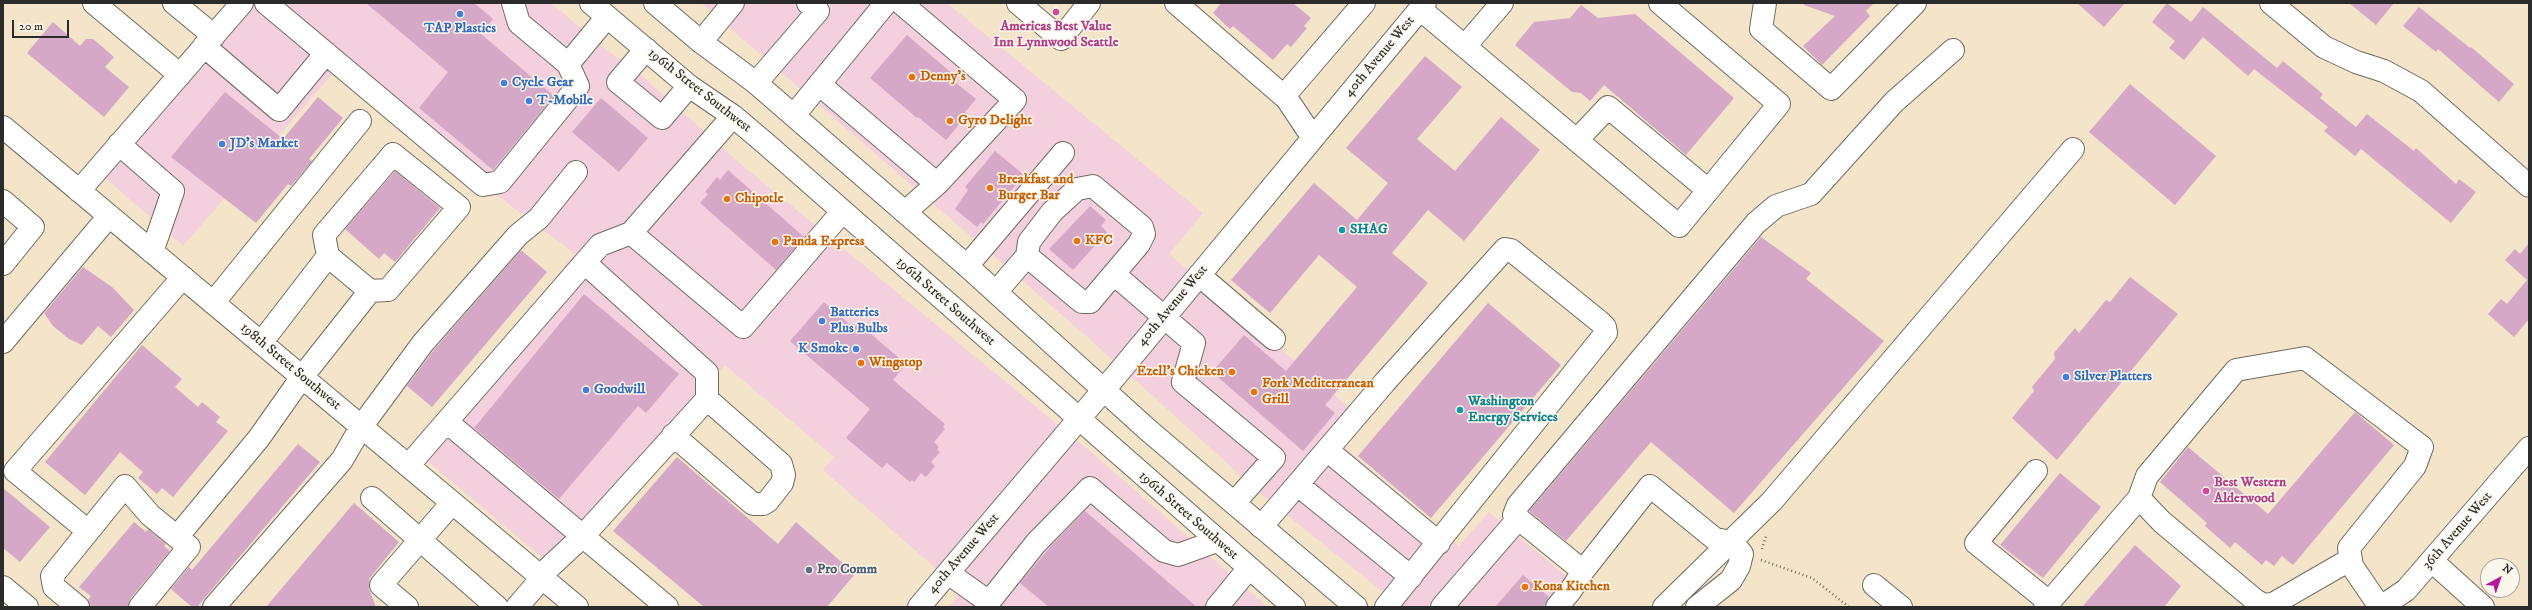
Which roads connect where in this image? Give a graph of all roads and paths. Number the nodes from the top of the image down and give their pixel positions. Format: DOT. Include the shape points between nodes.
graph roads {
  1 [pos="94,3"];
  2 [pos="174,3"];
  3 [pos="242,3"];
  4 [pos="266,3"];
  5 [pos="513,3"];
  6 [pos="655,3"];
  7 [pos="732,3"];
  8 [pos="886,3"];
  9 [pos="901,3"];
  10 [pos="1018,3"];
  11 [pos="1089,3"];
  12 [pos="1176,3"];
  13 [pos="1364,3"];
  14 [pos="1502,3"];
  15 [pos="1660,3"];
  16 [pos="1765,3"];
  17 [pos="1914,3"];
  18 [pos="2271,3"];
  19 [pos="817,6"];
  20 [pos="1423,6"];
  21 [pos="599,10"];
  22 [pos="209,41"];
  23 [pos="701,42"];
  24 [pos="1465,46"];
  25 [pos="646,49"];
  26 [pos="1953,50"];
  27 [pos="326,53"];
  28 [pos="568,64"];
  29 [pos="180,75"];
  30 [pos="756,83"];
  31 [pos="819,84"];
  32 [pos="689,86"];
  33 [pos="1284,96"];
  34 [pos="794,115"];
  35 [pos="733,116"];
  36 [pos="360,121"];
  37 [pos="6,134"];
  38 [pos="1313,138"];
  39 [pos="1577,140"];
  40 [pos="119,144"];
  41 [pos="2073,150"];
  42 [pos="1063,153"];
  43 [pos="576,172"];
  44 [pos="937,184"];
  45 [pos="2529,186"];
  46 [pos="1708,190"];
  47 [pos="79,191"];
  48 [pos="3,200"];
  49 [pos="842,212"];
  50 [pos="905,212"];
  51 [pos="109,216"];
  52 [pos="631,233"];
  53 [pos="152,252"];
  54 [pos="328,256"];
  55 [pos="1027,256"];
  56 [pos="585,263"];
  57 [pos="3,264"];
  58 [pos="967,266"];
  59 [pos="1114,274"];
  60 [pos="1199,275"];
  61 [pos="183,278"];
  62 [pos="370,291"];
  63 [pos="996,292"];
  64 [pos="213,303"];
  65 [pos="1164,317"];
  66 [pos="1274,339"];
  67 [pos="3,342"];
  68 [pos="261,343"];
  69 [pos="302,377"];
  70 [pos="1103,390"];
  71 [pos="707,399"];
  72 [pos="1079,419"];
  73 [pos="447,422"];
  74 [pos="361,427"];
  75 [pos="673,435"];
  76 [pos="2529,448"];
  77 [pos="1327,450"];
  78 [pos="408,466"];
  79 [pos="9,471"];
  80 [pos="2036,471"];
  81 [pos="1298,485"];
  82 [pos="372,498"];
  83 [pos="2139,498"];
  84 [pos="452,503"];
  85 [pos="1234,503"];
  86 [pos="1518,519"];
  87 [pos="1261,527"];
  88 [pos="88,531"];
  89 [pos="583,536"];
  90 [pos="177,537"];
  91 [pos="420,540"];
  92 [pos="1217,541"];
  93 [pos="1732,542"];
  94 [pos="1439,543"];
  95 [pos="2351,559"];
  96 [pos="1759,560"];
  97 [pos="2432,561"];
  98 [pos="1249,568"];
  99 [pos="1583,572"];
  100 [pos="948,573"];
  101 [pos="541,577"];
  102 [pos="1411,577"];
  103 [pos="1874,585"];
  104 [pos="3,587"];
  105 [pos="992,604"];
  106 [pos="2047,605"];
  107 [pos="1220,606"];
  108 [pos="27,607"];
  109 [pos="78,607"];
  110 [pos="140,607"];
  111 [pos="214,607"];
  112 [pos="406,607"];
  113 [pos="497,607"];
  114 [pos="517,607"];
  115 [pos="577,607"];
  116 [pos="667,607"];
  117 [pos="919,607"];
  118 [pos="1294,607"];
  119 [pos="1356,607"];
  120 [pos="1386,607"];
  121 [pos="1442,607"];
  122 [pos="1557,607"];
  123 [pos="1664,607"];
  124 [pos="1697,607"];
  125 [pos="1849,607"];
  126 [pos="1901,607"];
  127 [pos="2380,607"];
  128 [pos="2483,607"];
  1 -- 29 [label="street"];
  2 -- 22 [label="street"];
  3 -- 22 [label="street"];
  4 -- 27 [label="street"];
  5 -- 28 [label="street" via="519,23"];
  6 -- 23 [label="street"];
  7 -- 23 [label="street"];
  8 -- 31 [label="street"];
  9 -- 44 [label="street" via="1015,100"];
  10 -- 11 [label="street" via="1061,39"];
  12 -- 33 [label="street"];
  13 -- 33 [label="street"];
  14 -- 24 [label="street"];
  15 -- 46 [label="street" via="1779,104"];
  16 -- 17 [label="street" via="1762,29 1831,89"];
  18 -- 45 [label="street" via="2324,47 2356,62 2384,71 2421,91"];
  19 -- 30 [label="street"];
  20 -- 24 [label="street"];
  20 -- 38 [label="street, 40th Avenue West"];
  21 -- 25 [label="street, 196th Street Southwest"];
  21 -- 28 [label="street"];
  22 -- 27 [label="street" via="279,110"];
  22 -- 29 [label="street"];
  23 -- 30 [label="street"];
  24 -- 39 [label="street"];
  25 -- 32 [label="street, 196th Street Southwest"];
  25 -- 32 [label="street" via="618,82 662,118"];
  26 -- 86 [label="street" via="1894,102 1812,194 1776,206 1756,223 1518,505 1514,515"];
  27 -- 28 [label="street" via="483,185 500,182 578,86"];
  29 -- 40 [label="street"];
  30 -- 34 [label="street"];
  31 -- 34 [label="street"];
  31 -- 44 [label="street"];
  32 -- 35 [label="street, 196th Street Southwest"];
  33 -- 38 [label="street"];
  34 -- 50 [label="street"];
  35 -- 49 [label="street, 196th Street Southwest"];
  35 -- 52 [label="street"];
  36 -- 64 [label="street"];
  37 -- 47 [label="street, 198th Street Southwest"];
  38 -- 60 [label="street, 40th Avenue West"];
  39 -- 46 [label="street" via="1608,107"];
  39 -- 46 [label="street" via="1679,226"];
  40 -- 47 [label="street"];
  40 -- 53 [label="street" via="173,191"];
  41 -- 93 [label="street" via="1772,501"];
  42 -- 58 [label="street"];
  43 -- 74 [label="street" via="539,218 518,235 422,343"];
  44 -- 50 [label="street"];
  47 -- 51 [label="street, 198th Street Southwest"];
  48 -- 57 [label="street" via="33,227"];
  49 -- 52 [label="street" via="743,327"];
  49 -- 72 [label="street, 196th Street Southwest"];
  50 -- 58 [label="street"];
  51 -- 53 [label="street, 198th Street Southwest"];
  51 -- 67 [label="street"];
  52 -- 56 [label="street" via="600,246"];
  53 -- 61 [label="street, 198th Street Southwest"];
  54 -- 62 [label="street"];
  54 -- 62 [label="street" via="324,235 394,154 458,207 388,290"];
  54 -- 68 [label="street"];
  55 -- 59 [label="street" via="1082,302 1090,302"];
  55 -- 59 [label="street" via="1029,242 1052,212 1077,189 1093,186 1142,227 1144,234"];
  55 -- 63 [label="street"];
  56 -- 71 [label="street" via="706,373"];
  56 -- 73 [label="street"];
  58 -- 63 [label="street"];
  59 -- 65 [label="street"];
  60 -- 65 [label="street, 40th Avenue West"];
  60 -- 66 [label="street"];
  61 -- 64 [label="street, 198th Street Southwest"];
  61 -- 79 [label="street"];
  62 -- 69 [label="street"];
  63 -- 70 [label="street"];
  64 -- 68 [label="street, 198th Street Southwest"];
  65 -- 70 [label="street, 40th Avenue West"];
  65 -- 85 [label="street" via="1194,343 1183,382 1274,458"];
  68 -- 69 [label="street, 198th Street Southwest"];
  69 -- 74 [label="street, 198th Street Southwest"];
  69 -- 90 [label="street" via="259,438"];
  70 -- 72 [label="street, 40th Avenue West"];
  70 -- 85 [label="street"];
  71 -- 75 [label="street"];
  71 -- 75 [label="street" via="781,464 784,475 782,483 768,501 753,504"];
  72 -- 92 [label="street, 196th Street Southwest"];
  72 -- 100 [label="street, 40th Avenue West"];
  73 -- 78 [label="street"];
  73 -- 89 [label="street"];
  74 -- 78 [label="street, 198th Street Southwest"];
  74 -- 111 [label="street" via="342,460"];
  75 -- 89 [label="street"];
  76 -- 97 [label="street, 36th Avenue West"];
  77 -- 81 [label="street"];
  77 -- 94 [label="street"];
  77 -- 94 [label="street" via="1505,249 1511,250 1600,322 1606,333"];
  78 -- 84 [label="street, 198th Street Southwest"];
  79 -- 88 [label="street"];
  80 -- 106 [label="street" via="1976,543"];
  81 -- 87 [label="street"];
  81 -- 102 [label="street"];
  82 -- 91 [label="street"];
  83 -- 95 [label="street" via="2162,522 2264,605 2273,604"];
  83 -- 95 [label="street" via="2147,476 2236,370 2306,358 2422,447 2415,466 2349,548"];
  83 -- 106 [label="street"];
  84 -- 91 [label="street"];
  84 -- 101 [label="street, 198th Street Southwest"];
  85 -- 87 [label="street"];
  86 -- 99 [label="street"];
  86 -- 121 [label="street"];
  87 -- 119 [label="street"];
  88 -- 90 [label="street" via="125,486 150,515"];
  88 -- 109 [label="street" via="52,576 54,587"];
  89 -- 101 [label="street"];
  89 -- 116 [label="street"];
  90 -- 110 [label="street" via="189,547"];
  91 -- 112 [label="street" via="381,585"];
  91 -- 113 [label="street"];
  92 -- 98 [label="street, 196th Street Southwest"];
  92 -- 105 [label="street" via="1178,555 1164,551 1090,488 1036,543"];
  93 -- 99 [label="street" via="1714,539 1650,486"];
  93 -- 123 [label="street"];
  93 -- 124 [label="street" via="1742,554 1739,566 1731,580"];
  94 -- 102 [label="street"];
  95 -- 127 [label="street" via="2352,566"];
  96 -- 125 [label="path" via="1812,578"];
  97 -- 127 [label="street, 36th Avenue West" via="2406,590"];
  97 -- 128 [label="street"];
  98 -- 107 [label="street"];
  98 -- 118 [label="street, 196th Street Southwest"];
  99 -- 122 [label="street"];
  100 -- 105 [label="street"];
  100 -- 117 [label="street, 40th Avenue West"];
  101 -- 114 [label="street"];
  101 -- 115 [label="street, 198th Street Southwest"];
  102 -- 120 [label="street"];
  103 -- 126 [label="street"];
  104 -- 108 [label="street"];
}
